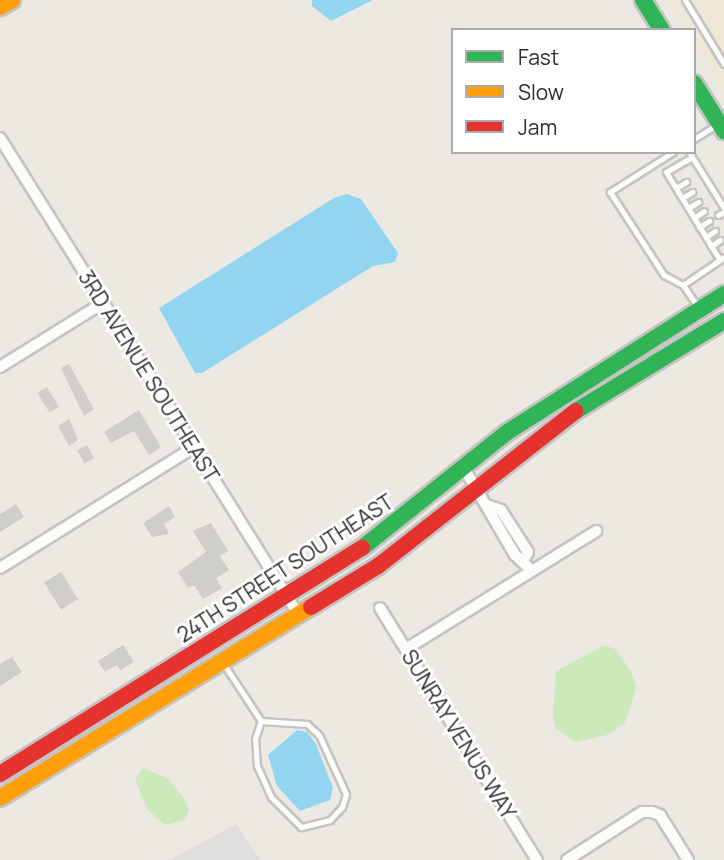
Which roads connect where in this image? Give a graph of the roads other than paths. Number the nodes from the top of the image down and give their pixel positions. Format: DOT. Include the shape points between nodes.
graph roads {
  1 [pos="12,0"];
  2 [pos="643,0"];
  3 [pos="685,0"];
  4 [pos="0,7"];
  5 [pos="661,28"];
  6 [pos="724,64"];
  7 [pos="696,86"];
  8 [pos="722,127"];
  9 [pos="0,138"];
  10 [pos="696,138"];
  11 [pos="670,154"];
  12 [pos="691,155"];
  13 [pos="702,173"];
  14 [pos="695,177"];
  15 [pos="686,182"];
  16 [pos="708,182"];
  17 [pos="700,187"];
  18 [pos="676,188"];
  19 [pos="692,192"];
  20 [pos="714,192"];
  21 [pos="707,196"];
  22 [pos="682,198"];
  23 [pos="720,201"];
  24 [pos="698,202"];
  25 [pos="712,206"];
  26 [pos="688,208"];
  27 [pos="704,211"];
  28 [pos="722,212"];
  29 [pos="694,218"];
  30 [pos="709,221"];
  31 [pos="699,227"];
  32 [pos="715,231"];
  33 [pos="706,237"];
  34 [pos="720,240"];
  35 [pos="711,246"];
  36 [pos="722,259"];
  37 [pos="683,285"];
  38 [pos="724,294"];
  39 [pos="103,303"];
  40 [pos="699,309"];
  41 [pos="724,321"];
  42 [pos="0,367"];
  43 [pos="193,448"];
  44 [pos="464,468"];
  45 [pos="477,488"];
  46 [pos="596,531"];
  47 [pos="0,568"];
  48 [pos="532,571"];
  49 [pos="286,594"];
  50 [pos="380,608"];
  51 [pos="299,615"];
  52 [pos="406,649"];
  53 [pos="222,662"];
  54 [pos="261,722"];
  55 [pos="0,774"];
  56 [pos="0,798"];
  57 [pos="537,860"];
  58 [pos="567,860"];
  59 [pos="688,860"];
  1 -- 4 [label="street"];
  2 -- 5 [label="street"];
  3 -- 6 [label="lane"];
  7 -- 8 [label="street"];
  8 -- 10 [label="lane"];
  9 -- 39 [label="street, 3RD AVENUE SOUTHEAST"];
  11 -- 37 [label="lane" via="610,192 664,275"];
  12 -- 13 [label="lane"];
  12 -- 18 [label="lane" via="666,173"];
  13 -- 14 [label="lane"];
  13 -- 16 [label="lane"];
  15 -- 18 [label="lane"];
  16 -- 17 [label="lane"];
  16 -- 20 [label="lane"];
  18 -- 22 [label="lane"];
  19 -- 22 [label="lane"];
  20 -- 21 [label="lane"];
  20 -- 23 [label="lane"];
  22 -- 26 [label="lane"];
  23 -- 25 [label="lane"];
  23 -- 28 [label="lane"];
  24 -- 26 [label="lane"];
  26 -- 29 [label="lane"];
  27 -- 29 [label="lane"];
  29 -- 31 [label="lane"];
  30 -- 31 [label="lane"];
  31 -- 33 [label="lane"];
  32 -- 33 [label="lane"];
  33 -- 35 [label="lane"];
  34 -- 35 [label="lane"];
  35 -- 36 [label="lane"];
  36 -- 37 [label="lane"];
  37 -- 40 [label="lane"];
  38 -- 40 [label="street, 24TH STREET SOUTHEAST"];
  39 -- 42 [label="street"];
  39 -- 43 [label="street, 3RD AVENUE SOUTHEAST"];
  40 -- 44 [label="street, 24TH STREET SOUTHEAST" via="578,383"];
  41 -- 45 [label="street" via="591,401"];
  43 -- 47 [label="street"];
  43 -- 49 [label="street, 3RD AVENUE SOUTHEAST"];
  44 -- 45 [label="street"];
  44 -- 49 [label="street, 24TH STREET SOUTHEAST" via="362,548"];
  45 -- 48 [label="street" via="489,506 501,510 528,552 524,559"];
  45 -- 51 [label="street" via="378,566"];
  46 -- 48 [label="street"];
  48 -- 52 [label="street"];
  49 -- 51 [label="street, 3RD AVENUE SOUTHEAST"];
  49 -- 55 [label="street, 24TH STREET SOUTHEAST"];
  50 -- 52 [label="street, SUNRAY VENUS WAY"];
  51 -- 53 [label="street"];
  52 -- 57 [label="street, SUNRAY VENUS WAY"];
  53 -- 54 [label="lane"];
  53 -- 56 [label="street"];
  54 -- 54 [label="lane" via="255,739 257,765 271,797 301,827 330,820 346,794 318,734 307,724"];
  58 -- 59 [label="street" via="642,812 652,812 660,815"];
}
